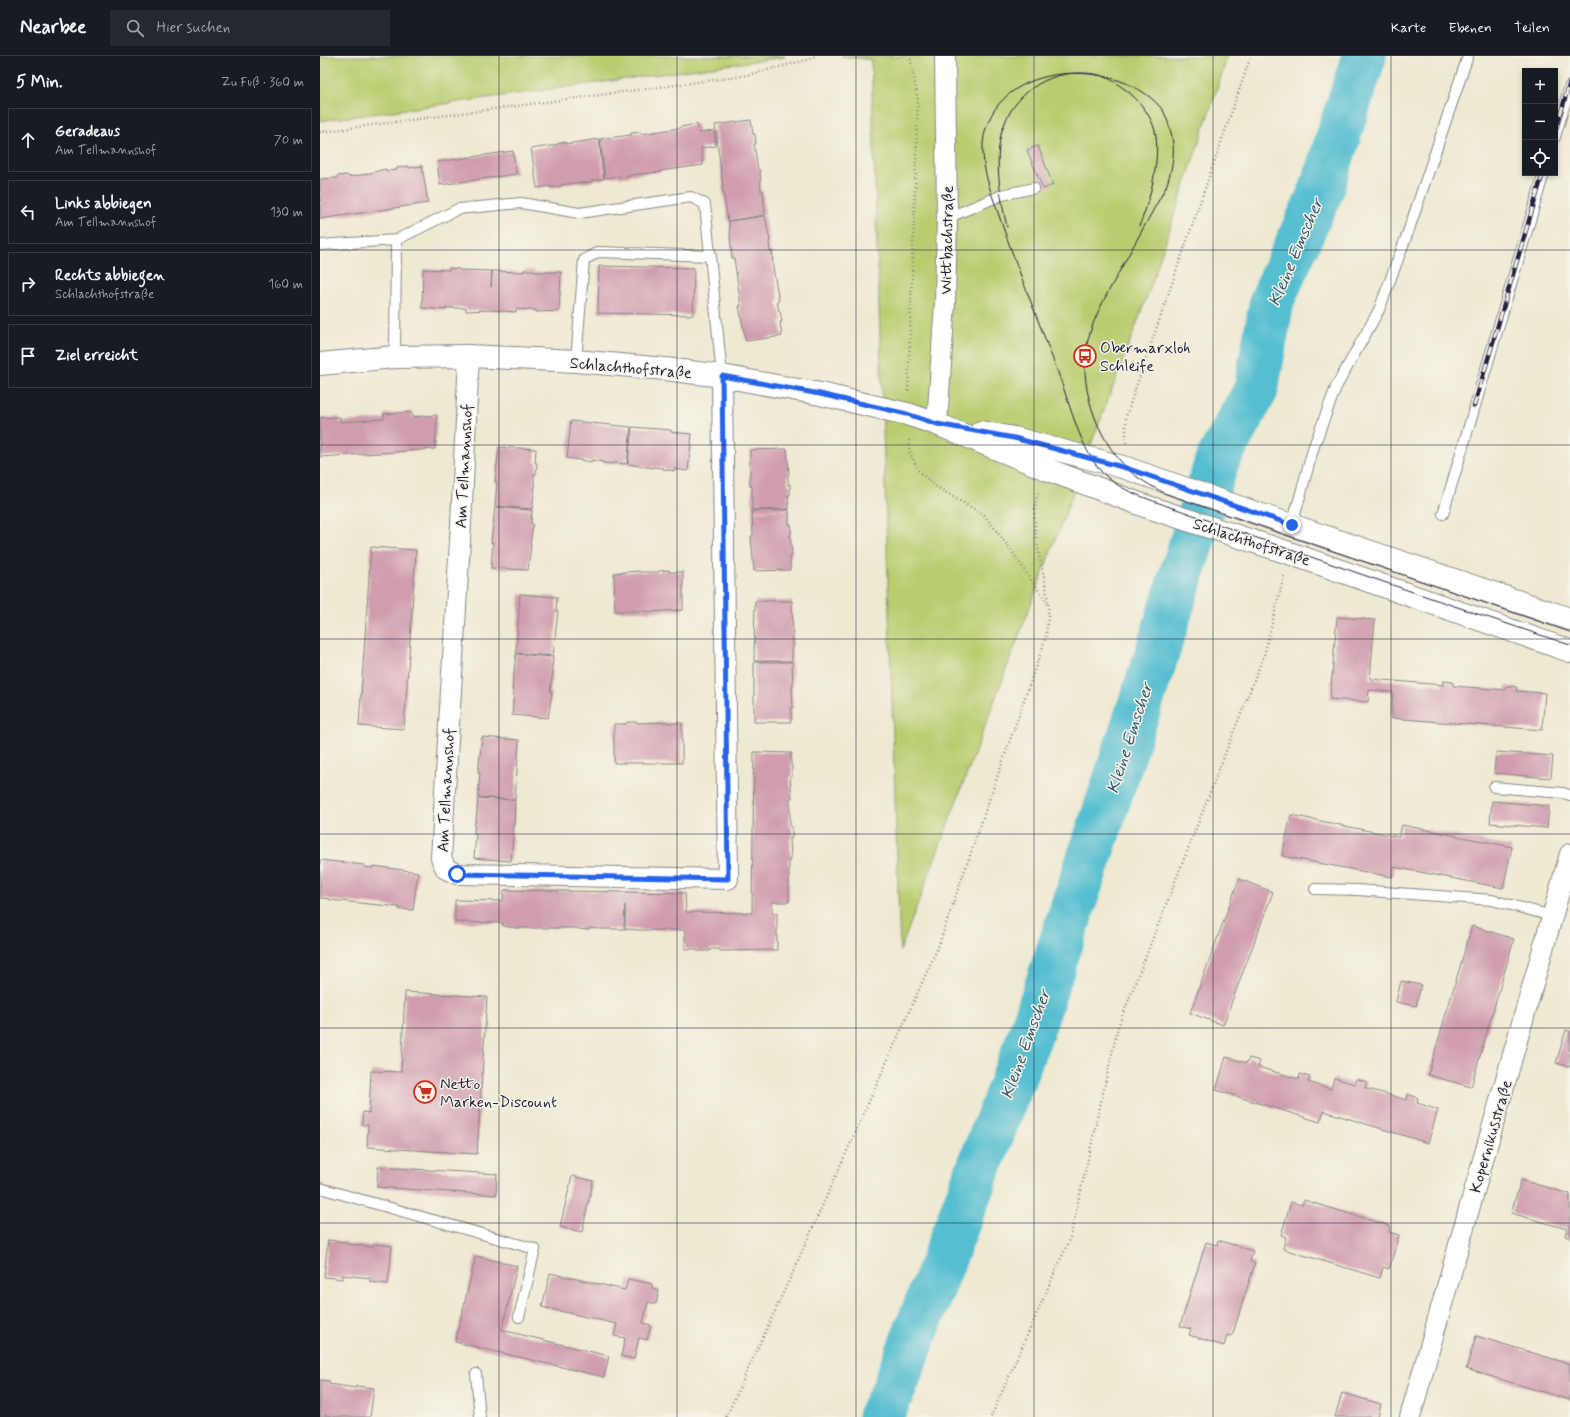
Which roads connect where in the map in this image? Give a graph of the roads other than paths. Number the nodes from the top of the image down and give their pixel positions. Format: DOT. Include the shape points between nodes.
graph roads {
  1 [pos="945,56"];
  2 [pos="1468,56"];
  3 [pos="1570,86"];
  4 [pos="1558,127"];
  5 [pos="1543,176"];
  6 [pos="1034,188"];
  7 [pos="947,218"];
  8 [pos="396,240"];
  9 [pos="320,245"];
  10 [pos="711,256"];
  11 [pos="469,356"];
  12 [pos="395,357"];
  13 [pos="576,361"];
  14 [pos="320,364"];
  15 [pos="722,376"];
  16 [pos="937,424"];
  17 [pos="1443,514"];
  18 [pos="1292,525"];
  19 [pos="1570,619"];
  20 [pos="1570,651"];
  21 [pos="1494,787"];
  22 [pos="1570,795"];
  23 [pos="1570,854"];
  24 [pos="1315,889"];
  25 [pos="1552,916"];
  26 [pos="320,1188"];
  27 [pos="519,1317"];
  28 [pos="476,1374"];
  29 [pos="480,1417"];
  30 [pos="1410,1417"];
  1 -- 7 [label="street, Wittbachstraße"];
  2 -- 18 [label="lane" via="1379,310 1336,387 1314,446"];
  3 -- 4 [label="lane"];
  5 -- 17 [label="lane"];
  6 -- 7 [label="lane" via="1002,195"];
  7 -- 16 [label="street, Wittbachstraße" via="946,302"];
  8 -- 9 [label="lane"];
  8 -- 10 [label="lane" via="458,209 521,204 578,212 691,197 705,204"];
  8 -- 12 [label="lane"];
  10 -- 13 [label="lane" via="598,252 584,260"];
  10 -- 15 [label="lane"];
  11 -- 12 [label="street, Schlachthofstraße"];
  11 -- 13 [label="street, Schlachthofstraße"];
  11 -- 15 [label="street, Am Tellmannshof" via="441,858 446,869 457,874 728,879"];
  12 -- 14 [label="street, Schlachthofstraße"];
  13 -- 15 [label="street, Schlachthofstraße"];
  15 -- 16 [label="street, Schlachthofstraße" via="820,394 907,414"];
  16 -- 18 [label="street, Schlachthofstraße" via="1014,438 1126,468"];
  16 -- 20 [label="street, Schlachthofstraße" via="1046,469 1146,506"];
  18 -- 19 [label="street, Schlachthofstraße"];
  21 -- 22 [label="lane"];
  23 -- 25 [label="street, Kopernikusstraße"];
  24 -- 25 [label="lane" via="1492,900"];
  25 -- 30 [label="street, Kopernikusstraße"];
  26 -- 27 [label="lane" via="535,1249"];
  28 -- 29 [label="lane"];
}
